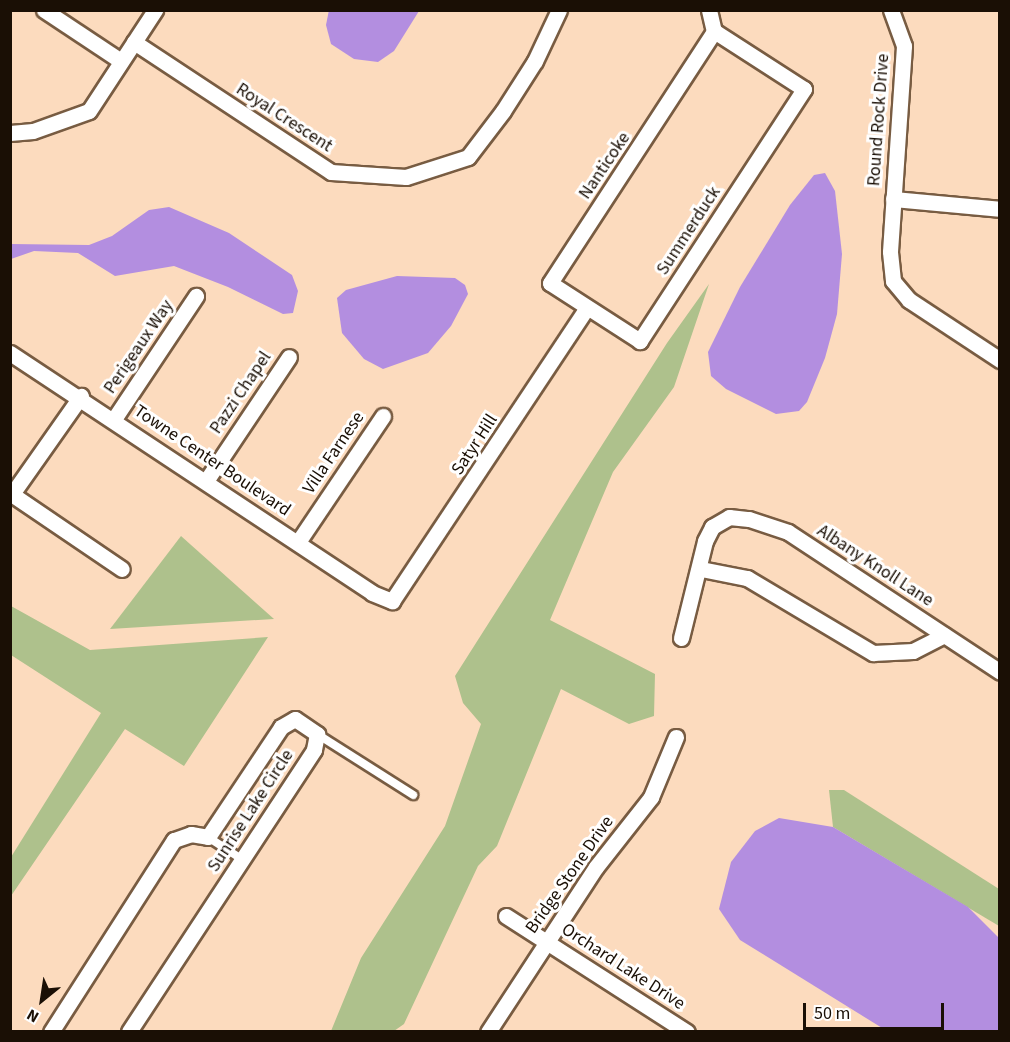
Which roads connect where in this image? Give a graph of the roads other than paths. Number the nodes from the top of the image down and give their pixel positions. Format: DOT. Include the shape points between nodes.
graph roads {
  1 [pos="44,10"];
  2 [pos="154,10"];
  3 [pos="559,10"];
  4 [pos="709,10"];
  5 [pos="891,10"];
  6 [pos="714,31"];
  7 [pos="134,42"];
  8 [pos="121,61"];
  9 [pos="10,133"];
  10 [pos="893,199"];
  11 [pos="999,209"];
  12 [pos="196,296"];
  13 [pos="587,308"];
  14 [pos="10,353"];
  15 [pos="289,357"];
  16 [pos="999,360"];
  17 [pos="81,396"];
  18 [pos="383,416"];
  19 [pos="114,419"];
  20 [pos="206,481"];
  21 [pos="11,494"];
  22 [pos="298,542"];
  23 [pos="122,569"];
  24 [pos="701,569"];
  25 [pos="392,601"];
  26 [pos="944,635"];
  27 [pos="681,638"];
  28 [pos="999,672"];
  29 [pos="317,734"];
  30 [pos="676,737"];
  31 [pos="412,795"];
  32 [pos="208,837"];
  33 [pos="243,860"];
  34 [pos="506,916"];
  35 [pos="546,941"];
  36 [pos="51,1032"];
  37 [pos="129,1032"];
  38 [pos="488,1032"];
  39 [pos="687,1032"];
  1 -- 8 [label="street"];
  2 -- 7 [label="street"];
  3 -- 7 [label="street, Royal Crescent" via="535,61 468,157 406,177 331,172"];
  4 -- 6 [label="street"];
  5 -- 10 [label="street, Round Rock Drive" via="903,46"];
  6 -- 13 [label="street, Nanticoke" via="550,283"];
  6 -- 13 [label="street, Summerduck" via="804,89 640,341"];
  7 -- 8 [label="street"];
  8 -- 9 [label="street" via="89,111 33,131"];
  10 -- 11 [label="street"];
  10 -- 16 [label="street, Round Rock Drive" via="893,281 909,300"];
  12 -- 19 [label="street, Perigeaux Way"];
  13 -- 25 [label="street, Satyr Hill"];
  14 -- 17 [label="street, Towne Center Boulevard"];
  15 -- 20 [label="street, Pazzi Chapel"];
  17 -- 19 [label="street, Towne Center Boulevard"];
  17 -- 21 [label="street"];
  18 -- 22 [label="street, Villa Farnese"];
  19 -- 20 [label="street, Towne Center Boulevard"];
  20 -- 22 [label="street, Towne Center Boulevard"];
  21 -- 23 [label="street"];
  22 -- 25 [label="street, Towne Center Boulevard" via="372,592"];
  24 -- 26 [label="street" via="747,578 873,653 913,651"];
  24 -- 26 [label="street, Albany Knoll Lane" via="705,541 720,520 749,519 788,532"];
  24 -- 27 [label="street"];
  26 -- 28 [label="street, Albany Knoll Lane"];
  29 -- 31 [label="lane"];
  29 -- 32 [label="street, Sunrise Lake Circle" via="295,719 281,727"];
  29 -- 33 [label="street, Sunrise Lake Circle" via="314,750"];
  30 -- 35 [label="street, Bridge Stone Drive" via="651,797 596,867"];
  32 -- 33 [label="lane"];
  32 -- 36 [label="street, Sunrise Lake Circle" via="191,834 174,840"];
  33 -- 37 [label="street, Sunrise Lake Circle"];
  34 -- 35 [label="street, Orchard Lake Drive"];
  35 -- 38 [label="street, Bridge Stone Drive"];
  35 -- 39 [label="street, Orchard Lake Drive"];
}
